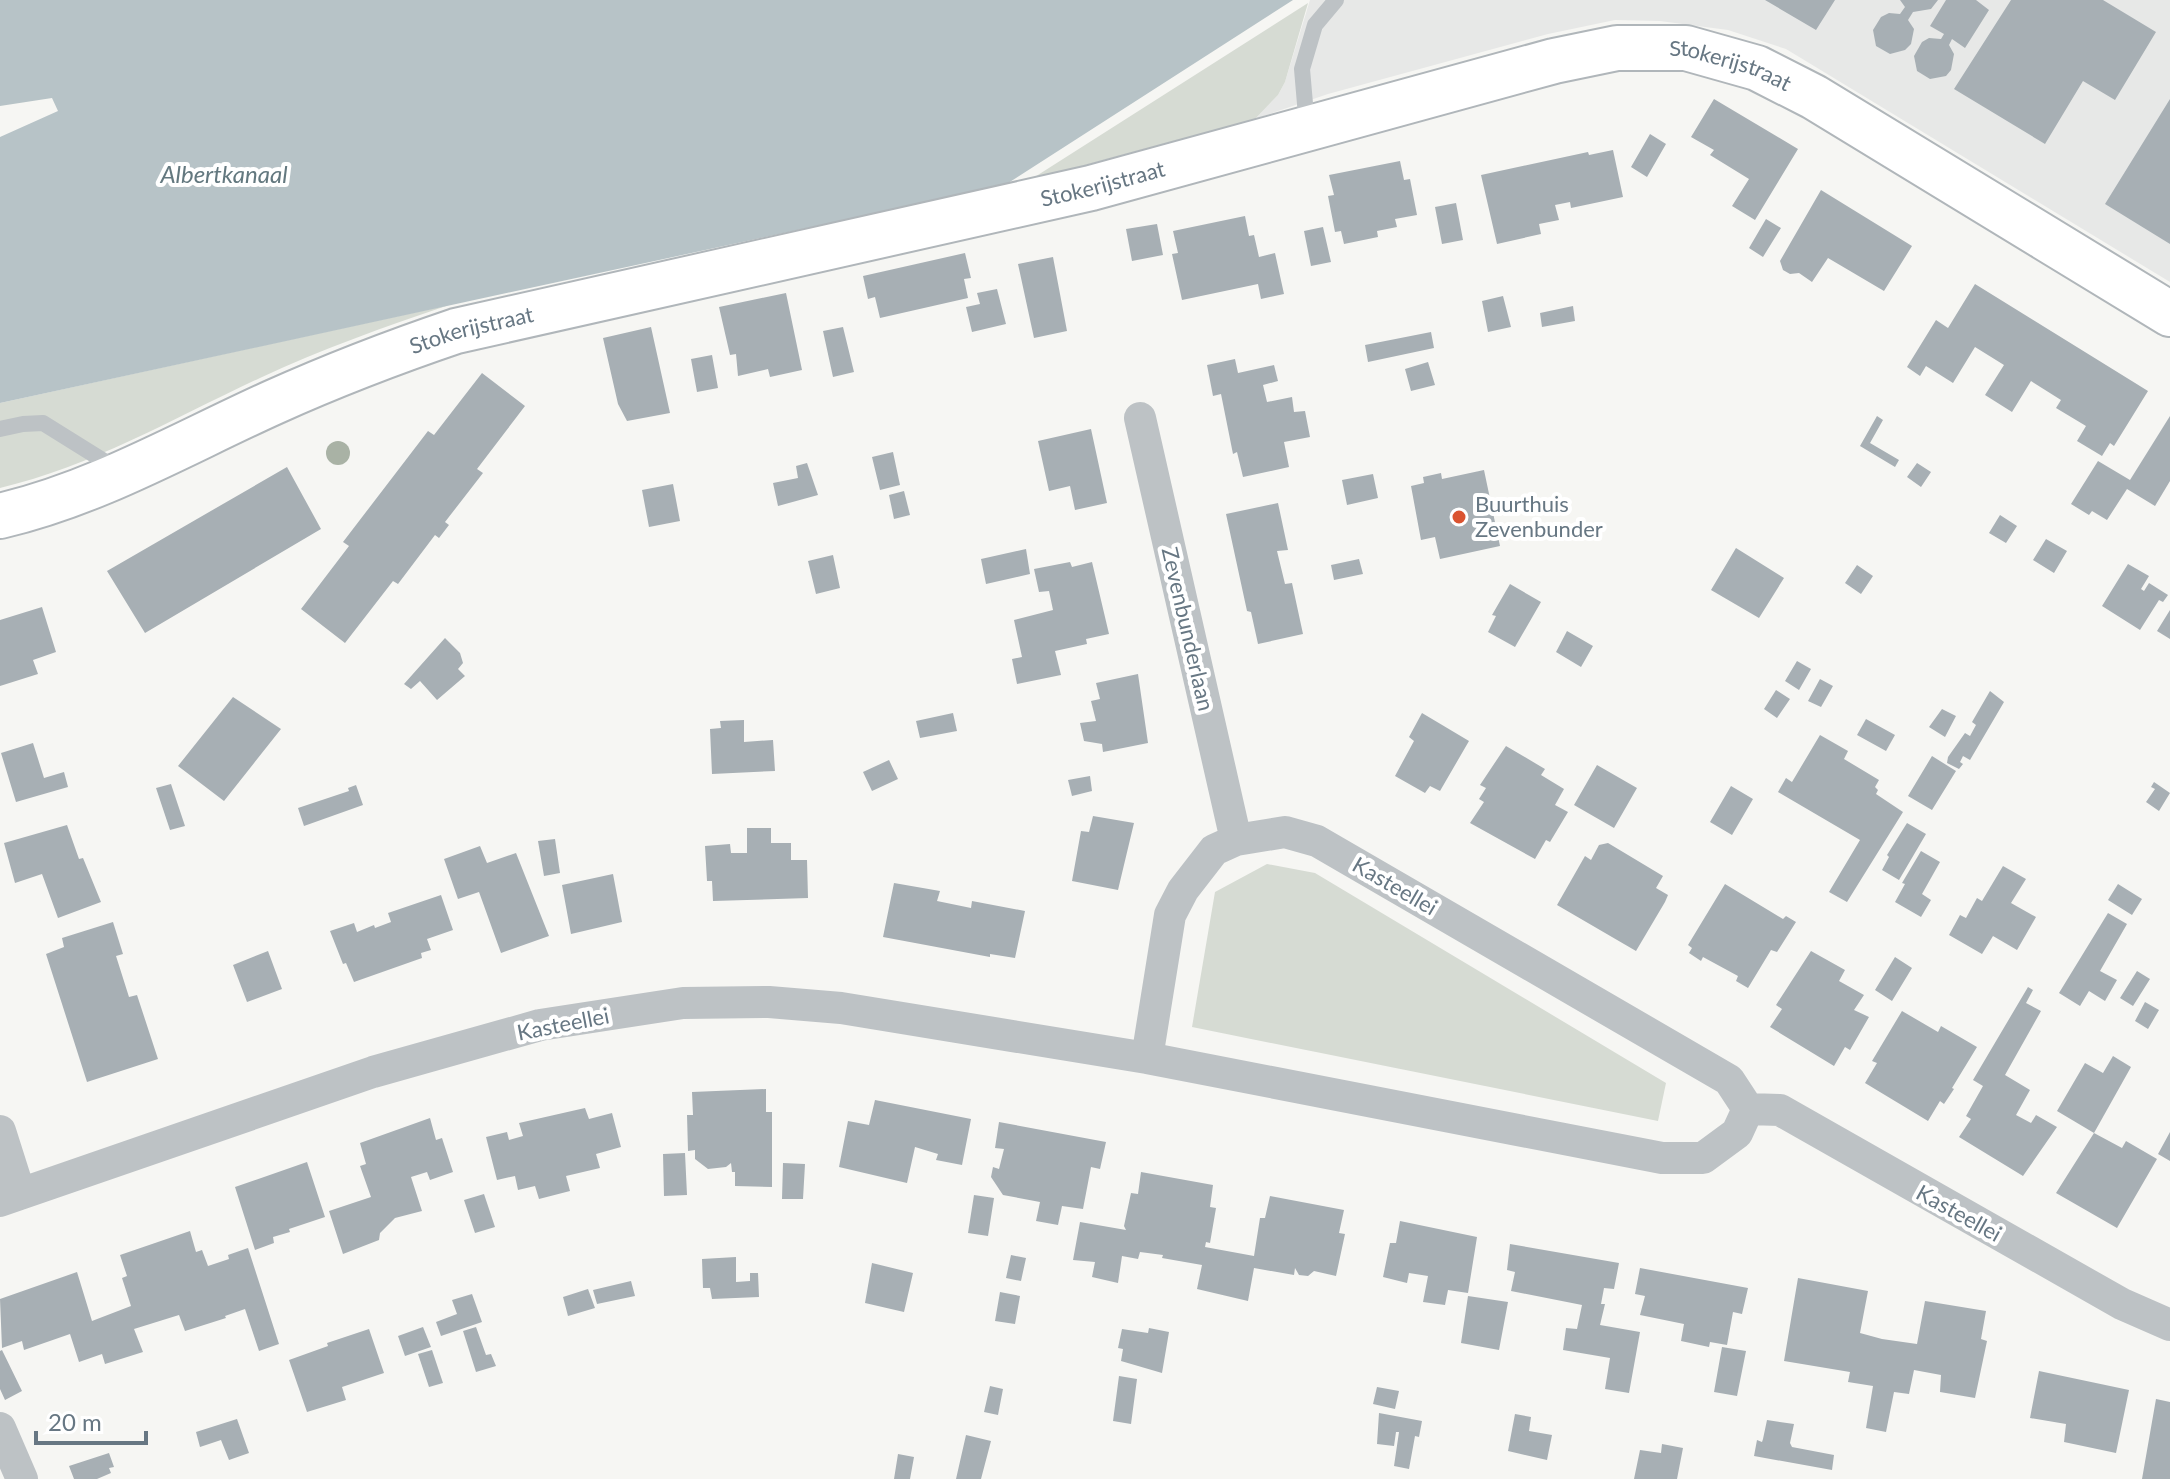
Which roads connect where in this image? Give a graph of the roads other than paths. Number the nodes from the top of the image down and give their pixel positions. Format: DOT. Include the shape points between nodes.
graph roads {
  1 [pos="1336,0"];
  2 [pos="1307,128"];
  3 [pos="2170,314"];
  4 [pos="1140,418"];
  5 [pos="0,429"];
  6 [pos="125,474"];
  7 [pos="0,516"];
  8 [pos="1236,840"];
  9 [pos="1147,1058"];
  10 [pos="1748,1109"];
  11 [pos="0,1131"];
  12 [pos="10,1197"];
  13 [pos="2170,1325"];
  14 [pos="0,1428"];
  15 [pos="22,1479"];
  1 -- 2 [label="lane" via="1315,25 1302,69"];
  2 -- 3 [label="street, Stokerijstraat" via="1554,61 1617,48 1686,48 1757,68 1811,96"];
  2 -- 6 [label="street, Stokerijstraat" via="1091,188 456,331 273,402"];
  4 -- 8 [label="street, Zevenbunderlaan"];
  5 -- 6 [label="lane" via="43,423"];
  6 -- 7 [label="street, Stokerijstraat" via="45,506"];
  8 -- 9 [label="street, Kasteellei" via="1214,850 1170,915"];
  8 -- 10 [label="street, Kasteellei" via="1285,832 1317,841 1729,1080"];
  9 -- 10 [label="street, Kasteellei" via="1662,1158 1703,1158 1737,1133"];
  9 -- 12 [label="street, Kasteellei" via="841,1008 683,1003 540,1025 389,1068"];
  10 -- 13 [label="street, Kasteellei" via="1780,1110 2122,1304"];
  11 -- 12 [label="street"];
  14 -- 15 [label="street"];
}
